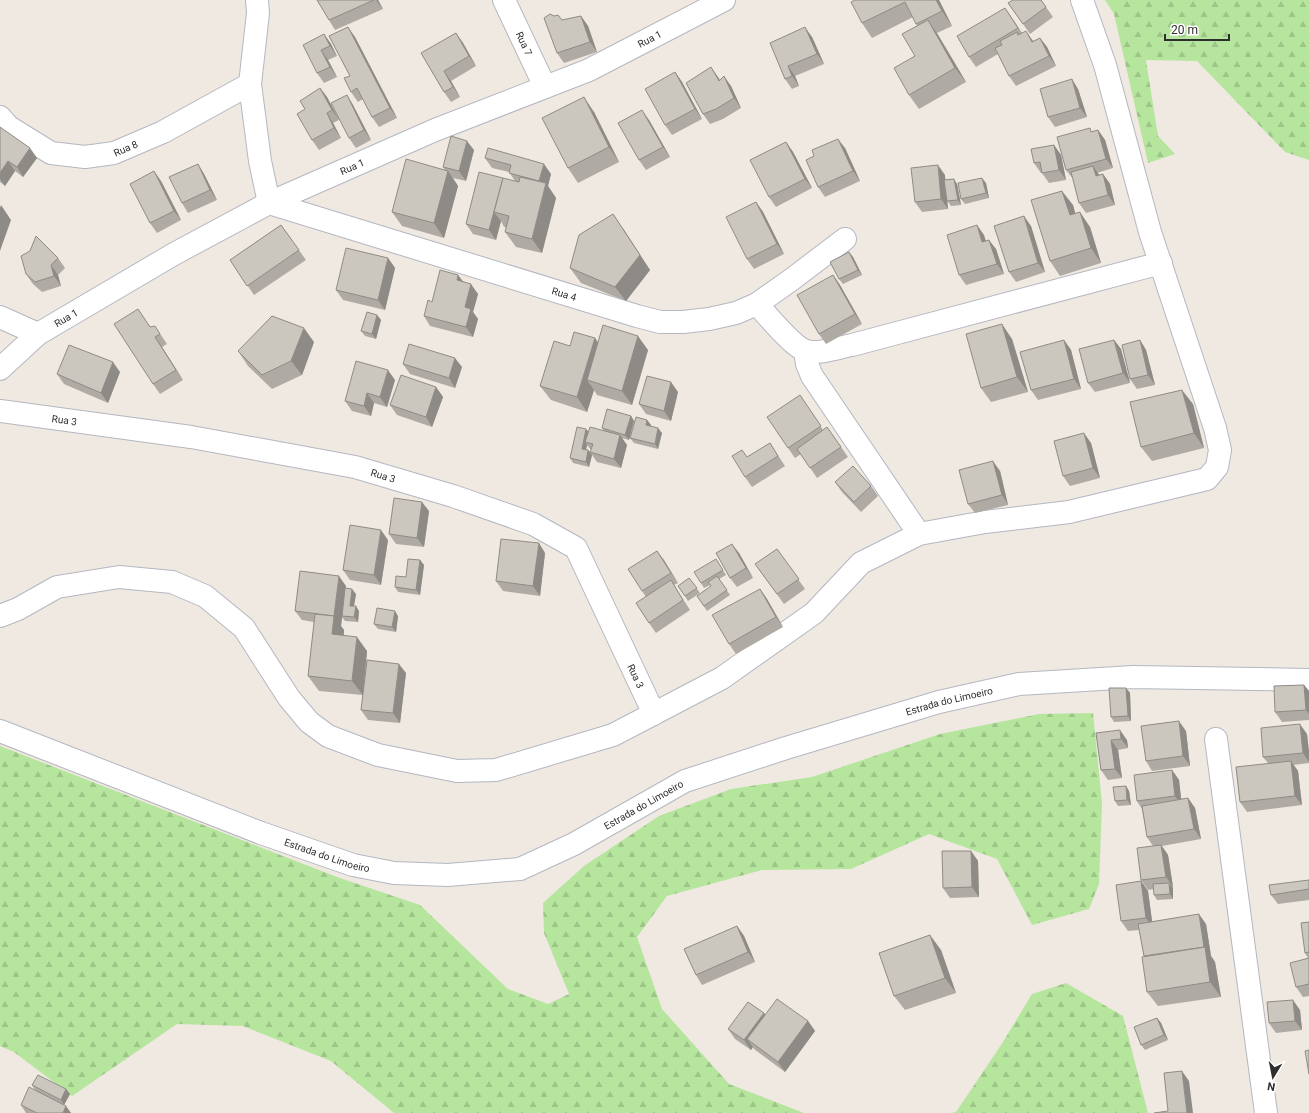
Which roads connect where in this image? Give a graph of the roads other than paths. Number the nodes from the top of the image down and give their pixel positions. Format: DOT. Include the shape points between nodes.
graph roads {
  1 [pos="256,0"];
  2 [pos="504,0"];
  3 [pos="724,0"];
  4 [pos="1082,0"];
  5 [pos="250,84"];
  6 [pos="545,87"];
  7 [pos="0,117"];
  8 [pos="269,203"];
  9 [pos="845,239"];
  10 [pos="1160,263"];
  11 [pos="757,304"];
  12 [pos="0,317"];
  13 [pos="38,334"];
  14 [pos="806,351"];
  15 [pos="0,369"];
  16 [pos="0,411"];
  17 [pos="919,534"];
  18 [pos="0,616"];
  19 [pos="1309,680"];
  20 [pos="654,714"];
  21 [pos="0,731"];
  22 [pos="1216,740"];
  23 [pos="1266,1113"];
  1 -- 5 [label="street" via="258,13"];
  2 -- 6 [label="street, Rua 7"];
  3 -- 6 [label="street, Rua 1" via="589,70"];
  4 -- 10 [label="street" via="1106,65"];
  5 -- 7 [label="street, Rua 8" via="163,132 114,153 85,157 51,153 9,127"];
  5 -- 8 [label="street" via="260,161"];
  6 -- 8 [label="street, Rua 1" via="435,130"];
  8 -- 11 [label="street, Rua 4" via="660,322 709,319 736,313"];
  8 -- 13 [label="street, Rua 1" via="174,254"];
  9 -- 11 [label="street, Rua 4"];
  10 -- 14 [label="street" via="852,345 818,352"];
  10 -- 17 [label="street" via="1216,428 1220,450 1217,467 1207,479 1069,512 985,522"];
  11 -- 14 [label="street" via="792,342"];
  12 -- 13 [label="street"];
  13 -- 15 [label="street, Rua 1"];
  14 -- 17 [label="street" via="807,364 816,382"];
  16 -- 20 [label="street, Rua 3" via="191,437 355,467 453,496 533,524 576,548"];
  17 -- 20 [label="street" via="861,563 814,613 722,678"];
  18 -- 20 [label="street" via="57,587 119,577 172,582 205,596 244,628 289,698 309,722 328,736 378,755 457,771 503,768 613,735"];
  19 -- 21 [label="street, Estrada do Limoeiro" via="1133,677 1012,685 939,702 685,781 574,844 520,869 448,875 394,874 353,865 261,833"];
  22 -- 23 [label="street"];
}
